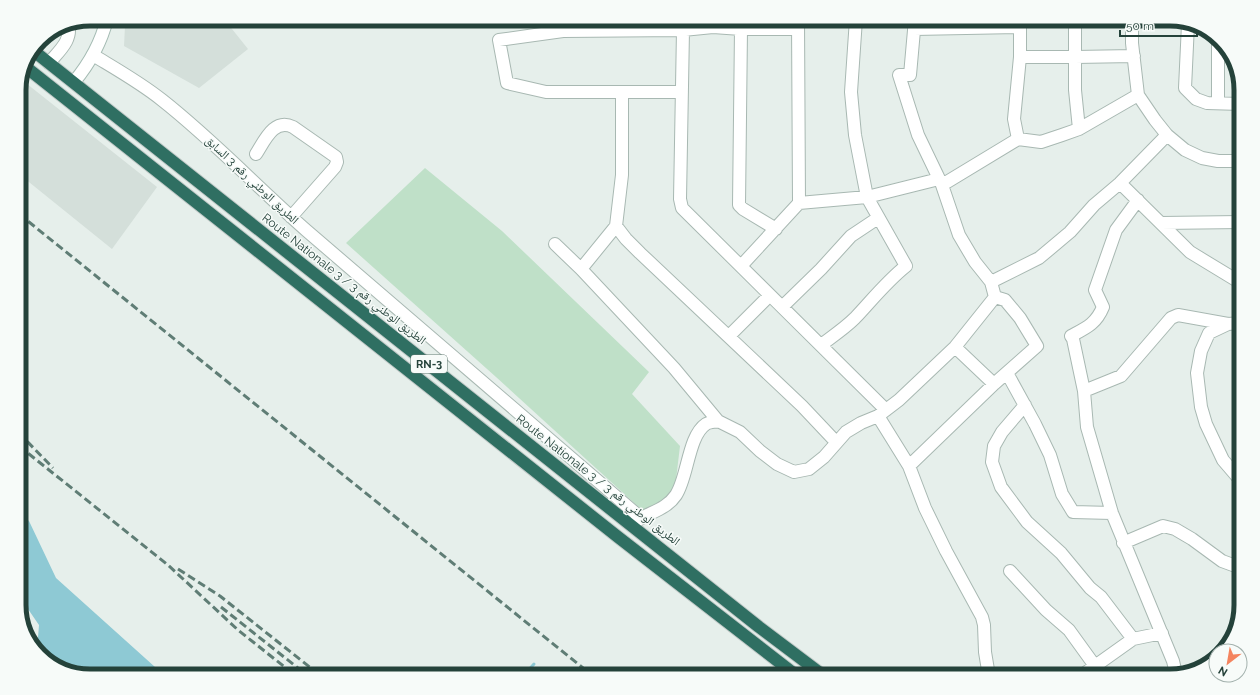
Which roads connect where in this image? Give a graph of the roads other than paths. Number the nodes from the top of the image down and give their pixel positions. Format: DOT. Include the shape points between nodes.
graph roads {
  1 [pos="105,26"];
  2 [pos="633,26"];
  3 [pos="654,26"];
  4 [pos="775,26"];
  5 [pos="798,26"];
  6 [pos="856,26"];
  7 [pos="915,26"];
  8 [pos="1020,26"];
  9 [pos="1075,26"];
  10 [pos="1132,26"];
  11 [pos="70,29"];
  12 [pos="741,29"];
  13 [pos="1188,29"];
  14 [pos="683,30"];
  15 [pos="1218,48"];
  16 [pos="37,54"];
  17 [pos="93,55"];
  18 [pos="1134,56"];
  19 [pos="1020,57"];
  20 [pos="1075,57"];
  21 [pos="49,63"];
  22 [pos="30,70"];
  23 [pos="74,82"];
  24 [pos="682,92"];
  25 [pos="622,93"];
  26 [pos="1138,96"];
  27 [pos="1218,103"];
  28 [pos="1234,104"];
  29 [pos="1079,129"];
  30 [pos="1167,134"];
  31 [pos="1018,139"];
  32 [pos="256,154"];
  33 [pos="1234,161"];
  34 [pos="940,182"];
  35 [pos="1120,183"];
  36 [pos="867,197"];
  37 [pos="1138,200"];
  38 [pos="799,203"];
  39 [pos="291,217"];
  40 [pos="878,218"];
  41 [pos="1234,222"];
  42 [pos="1161,223"];
  43 [pos="616,226"];
  44 [pos="776,229"];
  45 [pos="555,244"];
  46 [pos="742,266"];
  47 [pos="581,269"];
  48 [pos="1234,276"];
  49 [pos="991,282"];
  50 [pos="770,295"];
  51 [pos="995,297"];
  52 [pos="782,306"];
  53 [pos="1228,324"];
  54 [pos="1234,324"];
  55 [pos="729,336"];
  56 [pos="822,345"];
  57 [pos="955,347"];
  58 [pos="1007,373"];
  59 [pos="994,384"];
  60 [pos="1084,391"];
  61 [pos="1024,405"];
  62 [pos="882,413"];
  63 [pos="718,421"];
  64 [pos="836,442"];
  65 [pos="909,466"];
  66 [pos="1234,473"];
  67 [pos="582,486"];
  68 [pos="570,499"];
  69 [pos="1112,513"];
  70 [pos="636,521"];
  71 [pos="1123,543"];
  72 [pos="1234,565"];
  73 [pos="1010,571"];
  74 [pos="1162,633"];
  75 [pos="1133,639"];
  76 [pos="1095,666"];
  77 [pos="1175,668"];
  78 [pos="788,669"];
  79 [pos="815,669"];
  80 [pos="989,669"];
  81 [pos="1090,669"];
  1 -- 17 [label="street"];
  2 -- 25 [label="street" via="563,31 498,40 507,83 546,92"];
  3 -- 14 [label="street"];
  4 -- 12 [label="street"];
  5 -- 38 [label="street"];
  6 -- 36 [label="street" via="851,92 855,135"];
  7 -- 34 [label="street" via="910,75 899,75 918,135"];
  8 -- 19 [label="street"];
  9 -- 20 [label="street"];
  10 -- 18 [label="street"];
  11 -- 21 [label="street" via="68,40"];
  12 -- 14 [label="street" via="713,27"];
  12 -- 44 [label="street" via="740,205 743,210"];
  13 -- 27 [label="street" via="1186,88 1196,99"];
  14 -- 24 [label="street"];
  15 -- 27 [label="street"];
  16 -- 21 [label="highway, Route Nationale 3 / الطريق الوطني رقم 3 / RN-3"];
  17 -- 23 [label="street"];
  17 -- 39 [label="street, الطريق الوطني رقم 3 السابق" via="161,99"];
  18 -- 20 [label="street"];
  18 -- 26 [label="street"];
  19 -- 20 [label="street"];
  19 -- 31 [label="street" via="1014,119"];
  20 -- 29 [label="street"];
  21 -- 23 [label="highway, Route Nationale 3 / الطريق الوطني رقم 3 / RN-3"];
  22 -- 68 [label="highway, RN-3"];
  23 -- 67 [label="highway, Route Nationale 3 / الطريق الوطني رقم 3 / RN-3"];
  24 -- 25 [label="street"];
  24 -- 46 [label="street" via="682,208"];
  25 -- 43 [label="street" via="622,175"];
  26 -- 29 [label="street"];
  26 -- 30 [label="street"];
  27 -- 28 [label="street"];
  29 -- 31 [label="street" via="1041,142"];
  30 -- 33 [label="street" via="1185,150 1202,158"];
  30 -- 35 [label="street"];
  31 -- 34 [label="street"];
  32 -- 39 [label="street" via="273,129 285,125 293,127 336,157 335,167"];
  34 -- 36 [label="street"];
  34 -- 49 [label="street" via="959,235"];
  35 -- 37 [label="street"];
  35 -- 49 [label="street" via="1039,258"];
  36 -- 38 [label="street"];
  36 -- 40 [label="street"];
  37 -- 42 [label="street"];
  37 -- 60 [label="street" via="1116,230 1102,269 1095,290 1103,307 1099,316 1093,323 1071,336"];
  38 -- 44 [label="street"];
  39 -- 70 [label="street, الطريق الوطني رقم 3 السابق"];
  40 -- 52 [label="street" via="851,236"];
  40 -- 56 [label="street" via="906,266 855,318"];
  41 -- 42 [label="street"];
  42 -- 48 [label="street" via="1190,252"];
  43 -- 47 [label="street"];
  43 -- 55 [label="street" via="640,254"];
  44 -- 46 [label="street"];
  45 -- 47 [label="street"];
  46 -- 50 [label="street"];
  47 -- 63 [label="street" via="674,368"];
  49 -- 51 [label="street"];
  50 -- 52 [label="street"];
  50 -- 55 [label="street"];
  51 -- 57 [label="street"];
  51 -- 58 [label="street" via="1005,300 1020,318 1037,346"];
  52 -- 56 [label="street"];
  53 -- 54 [label="street"];
  53 -- 60 [label="street" via="1175,316 1121,376"];
  53 -- 66 [label="street" via="1209,332 1200,351 1197,373 1206,424 1223,460"];
  55 -- 64 [label="street"];
  56 -- 62 [label="street"];
  57 -- 59 [label="street"];
  57 -- 62 [label="street"];
  58 -- 59 [label="street"];
  58 -- 61 [label="street"];
  59 -- 65 [label="street"];
  60 -- 69 [label="street" via="1087,427"];
  61 -- 69 [label="street" via="1050,455 1062,494 1074,512"];
  61 -- 75 [label="street" via="994,446 992,462 1001,487 1026,522 1061,554 1090,588 1102,597"];
  62 -- 64 [label="street" via="846,432"];
  62 -- 65 [label="street"];
  63 -- 64 [label="street" via="740,432 777,464 794,472 809,469 824,457"];
  63 -- 70 [label="street" via="706,424 699,432 688,456 684,480 676,496 663,508"];
  65 -- 80 [label="street" via="943,545 982,616"];
  67 -- 68 [label="highway"];
  67 -- 70 [label="highway, Route Nationale 3 / الطريق الوطني رقم 3 / RN-3"];
  68 -- 78 [label="highway, RN-3"];
  69 -- 71 [label="street"];
  70 -- 79 [label="highway, Route Nationale 3 / الطريق الوطني رقم 3 / RN-3" via="759,627"];
  71 -- 72 [label="street" via="1163,526 1175,529 1222,561"];
  71 -- 74 [label="street"];
  73 -- 76 [label="street" via="1046,610 1069,630"];
  74 -- 75 [label="street"];
  74 -- 77 [label="street"];
  75 -- 76 [label="street"];
  76 -- 81 [label="street"];
}
